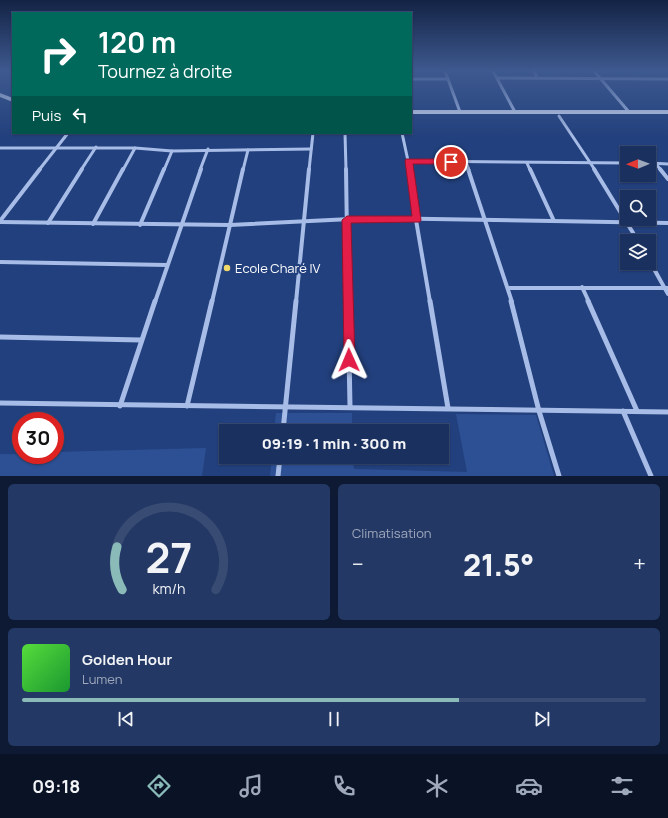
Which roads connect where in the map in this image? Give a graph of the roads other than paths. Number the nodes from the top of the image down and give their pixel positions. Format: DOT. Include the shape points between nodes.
graph roads {
  1 [pos="453,93"];
  2 [pos="505,93"];
  3 [pos="614,93"];
  4 [pos="0,95"];
  5 [pos="12,100"];
  6 [pos="412,112"];
  7 [pos="460,112"];
  8 [pos="515,112"];
  9 [pos="629,112"];
  10 [pos="668,112"];
  11 [pos="412,116"];
  12 [pos="559,116"];
  13 [pos="668,116"];
  14 [pos="67,134"];
  15 [pos="313,134"];
  16 [pos="345,134"];
  17 [pos="402,134"];
  18 [pos="57,147"];
  19 [pos="96,147"];
  20 [pos="2,148"];
  21 [pos="135,148"];
  22 [pos="208,149"];
  23 [pos="311,149"];
  24 [pos="248,150"];
  25 [pos="172,151"];
  26 [pos="0,152"];
  27 [pos="409,161"];
  28 [pos="466,162"];
  29 [pos="527,163"];
  30 [pos="590,163"];
  31 [pos="620,163"];
  32 [pos="656,163"];
  33 [pos="668,164"];
  34 [pos="668,179"];
  35 [pos="620,210"];
  36 [pos="347,220"];
  37 [pos="416,220"];
  38 [pos="486,220"];
  39 [pos="554,221"];
  40 [pos="0,222"];
  41 [pos="48,223"];
  42 [pos="303,223"];
  43 [pos="620,223"];
  44 [pos="656,223"];
  45 [pos="668,223"];
  46 [pos="93,224"];
  47 [pos="140,225"];
  48 [pos="181,225"];
  49 [pos="230,225"];
  50 [pos="0,262"];
  51 [pos="167,266"];
  52 [pos="655,270"];
  53 [pos="582,287"];
  54 [pos="508,288"];
  55 [pos="666,288"];
  56 [pos="668,294"];
  57 [pos="0,337"];
  58 [pos="141,340"];
  59 [pos="0,403"];
  60 [pos="120,406"];
  61 [pos="187,406"];
  62 [pos="285,407"];
  63 [pos="350,407"];
  64 [pos="448,408"];
  65 [pos="539,411"];
  66 [pos="622,411"];
  67 [pos="638,411"];
  68 [pos="668,412"];
  69 [pos="284,424"];
  70 [pos="279,464"];
  71 [pos="278,476"];
  72 [pos="559,476"];
  73 [pos="651,476"];
  1 -- 7 [label="street"];
  2 -- 8 [label="street"];
  3 -- 9 [label="street"];
  4 -- 5 [label="street"];
  6 -- 7 [label="street"];
  7 -- 8 [label="street"];
  8 -- 9 [label="street"];
  9 -- 10 [label="street"];
  11 -- 12 [label="street"];
  12 -- 13 [label="street"];
  12 -- 30 [label="street"];
  14 -- 18 [label="street"];
  15 -- 23 [label="street"];
  16 -- 36 [label="street"];
  17 -- 27 [label="street"];
  18 -- 19 [label="street"];
  18 -- 20 [label="street"];
  18 -- 40 [label="street"];
  19 -- 21 [label="street"];
  19 -- 41 [label="street"];
  20 -- 26 [label="street"];
  21 -- 25 [label="street"];
  21 -- 46 [label="street"];
  22 -- 24 [label="street"];
  22 -- 25 [label="street"];
  22 -- 48 [label="street"];
  23 -- 24 [label="street"];
  23 -- 42 [label="street"];
  24 -- 49 [label="street"];
  25 -- 47 [label="street"];
  27 -- 28 [label="street"];
  27 -- 37 [label="street"];
  28 -- 29 [label="street"];
  28 -- 38 [label="street"];
  29 -- 30 [label="street"];
  29 -- 39 [label="street"];
  30 -- 31 [label="street"];
  30 -- 35 [label="street"];
  32 -- 33 [label="street"];
  32 -- 34 [label="street"];
  36 -- 37 [label="street"];
  36 -- 42 [label="street"];
  36 -- 63 [label="street"];
  37 -- 38 [label="street"];
  37 -- 64 [label="street"];
  38 -- 39 [label="street"];
  38 -- 54 [label="street"];
  39 -- 43 [label="street"];
  40 -- 41 [label="street"];
  41 -- 46 [label="street"];
  42 -- 49 [label="street"];
  42 -- 62 [label="street"];
  44 -- 45 [label="street"];
  46 -- 47 [label="street"];
  47 -- 48 [label="street"];
  48 -- 49 [label="street"];
  48 -- 51 [label="street"];
  49 -- 61 [label="street"];
  50 -- 51 [label="street"];
  51 -- 58 [label="street"];
  52 -- 55 [label="street"];
  53 -- 54 [label="street"];
  53 -- 55 [label="street"];
  53 -- 67 [label="street"];
  54 -- 65 [label="street"];
  55 -- 56 [label="street"];
  57 -- 58 [label="street"];
  58 -- 60 [label="street"];
  59 -- 60 [label="street"];
  60 -- 61 [label="street"];
  61 -- 62 [label="street"];
  62 -- 63 [label="street"];
  62 -- 69 [label="street"];
  63 -- 64 [label="street"];
  64 -- 65 [label="street"];
  65 -- 66 [label="street"];
  65 -- 72 [label="street"];
  66 -- 67 [label="street"];
  66 -- 73 [label="street"];
  67 -- 68 [label="street"];
  70 -- 71 [label="street"];
}
